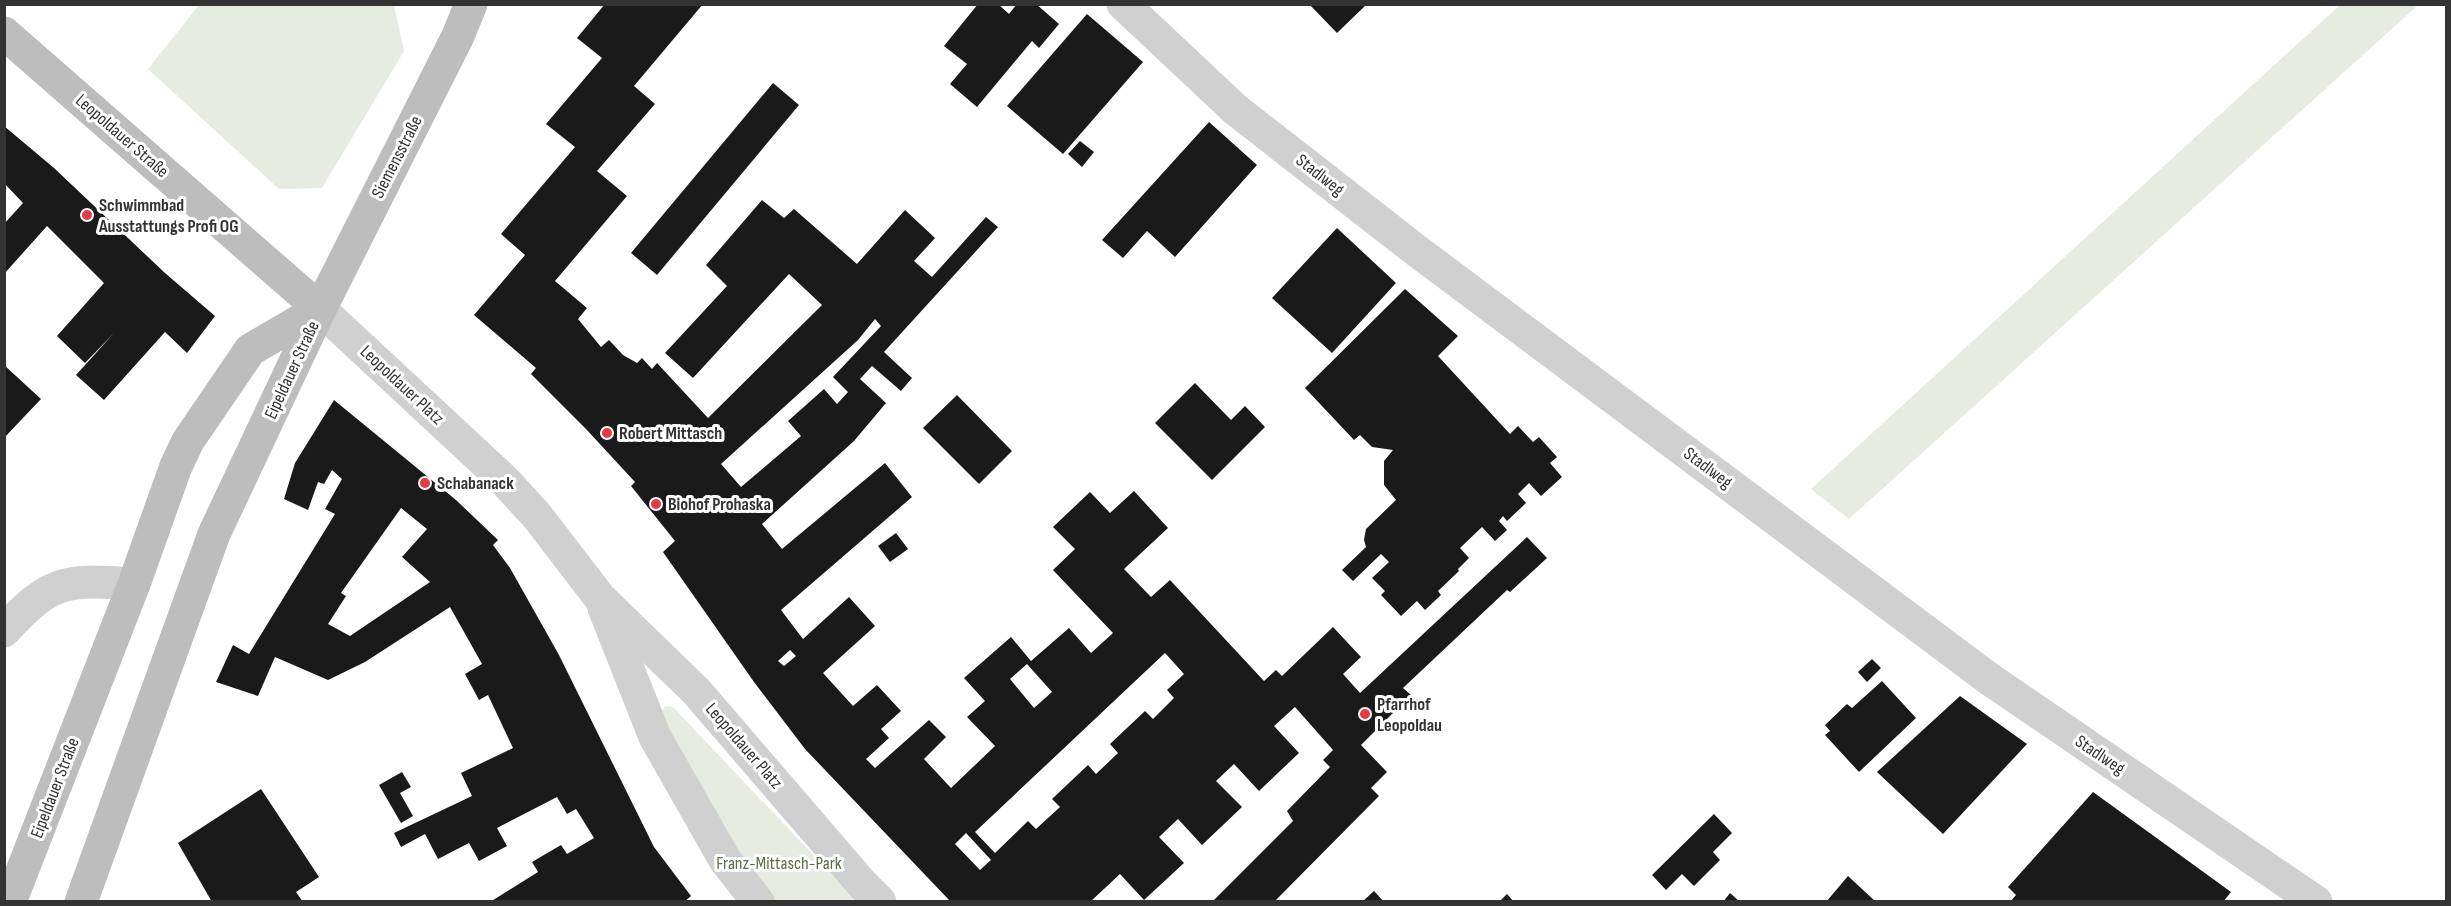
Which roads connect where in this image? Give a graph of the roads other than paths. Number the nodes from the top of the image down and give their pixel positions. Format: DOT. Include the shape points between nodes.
graph roads {
  1 [pos="471,4"];
  2 [pos="1123,4"];
  3 [pos="4,33"];
  4 [pos="320,309"];
  5 [pos="134,584"];
  6 [pos="600,598"];
  7 [pos="4,631"];
  8 [pos="10,902"];
  9 [pos="81,902"];
  10 [pos="758,902"];
  11 [pos="880,902"];
  12 [pos="2316,902"];
  1 -- 4 [label="main road, Siemensstraße"];
  2 -- 12 [label="street, Stadlweg" via="1236,110 1417,251 1988,678"];
  3 -- 4 [label="main road, Leopoldauer Straße"];
  4 -- 5 [label="main road, Eipeldauer Straße" via="250,350 194,432 176,466"];
  4 -- 6 [label="street, Leopoldauer Platz" via="504,480"];
  4 -- 9 [label="main road, Eipeldauer Straße" via="214,534"];
  5 -- 7 [label="street" via="84,580 58,586 27,606"];
  5 -- 8 [label="main road, Eipeldauer Straße"];
  6 -- 10 [label="street, Leopoldauer Platz" via="655,737 725,860"];
  6 -- 11 [label="street, Leopoldauer Platz" via="696,691"];
}
